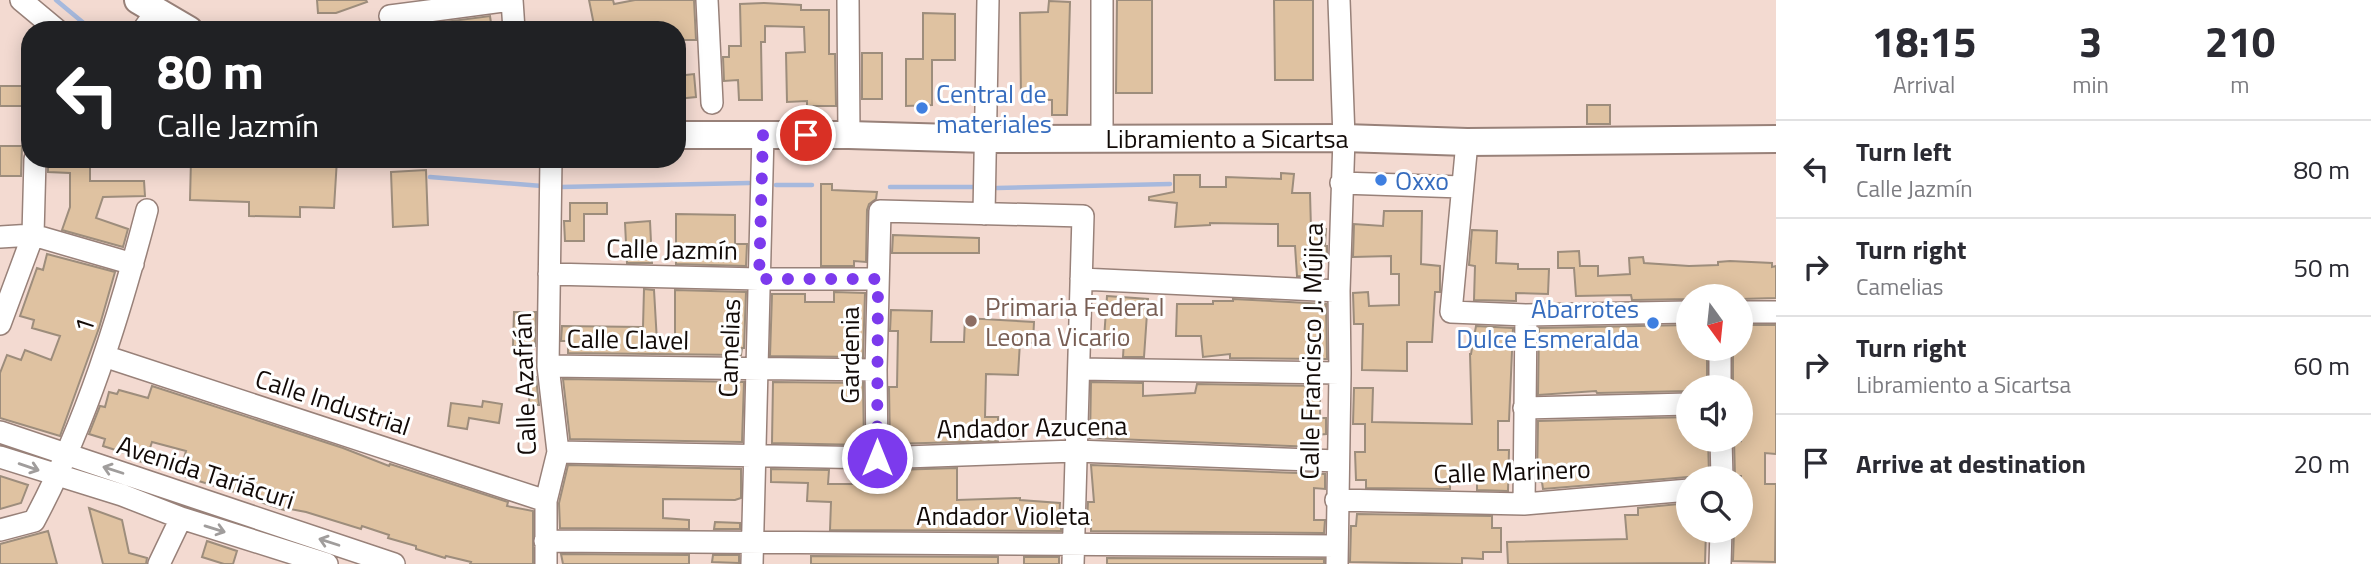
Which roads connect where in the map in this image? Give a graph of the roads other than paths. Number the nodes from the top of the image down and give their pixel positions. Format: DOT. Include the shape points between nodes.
graph roads {
  1 [pos="20,0"];
  2 [pos="512,0"];
  3 [pos="707,0"];
  4 [pos="848,0"];
  5 [pos="988,0"];
  6 [pos="1102,0"];
  7 [pos="1339,0"];
  8 [pos="146,14"];
  9 [pos="390,16"];
  10 [pos="37,21"];
  11 [pos="165,21"];
  12 [pos="513,21"];
  13 [pos="712,103"];
  14 [pos="686,135"];
  15 [pos="763,135"];
  16 [pos="849,135"];
  17 [pos="1102,138"];
  18 [pos="1344,138"];
  19 [pos="986,139"];
  20 [pos="1776,139"];
  21 [pos="1466,142"];
  22 [pos="35,168"];
  23 [pos="551,168"];
  24 [pos="1341,183"];
  25 [pos="1462,187"];
  26 [pos="147,210"];
  27 [pos="984,214"];
  28 [pos="33,235"];
  29 [pos="0,237"];
  30 [pos="133,264"];
  31 [pos="549,274"];
  32 [pos="759,279"];
  33 [pos="878,279"];
  34 [pos="1081,279"];
  35 [pos="1339,291"];
  36 [pos="1676,312"];
  37 [pos="1754,312"];
  38 [pos="1776,312"];
  39 [pos="1526,315"];
  40 [pos="0,324"];
  41 [pos="104,356"];
  42 [pos="548,366"];
  43 [pos="757,369"];
  44 [pos="1079,369"];
  45 [pos="876,370"];
  46 [pos="1340,373"];
  47 [pos="1676,404"];
  48 [pos="1524,408"];
  49 [pos="0,432"];
  50 [pos="1076,451"];
  51 [pos="558,452"];
  52 [pos="68,455"];
  53 [pos="754,455"];
  54 [pos="0,457"];
  55 [pos="877,458"];
  56 [pos="1338,461"];
  57 [pos="58,477"];
  58 [pos="1676,491"];
  59 [pos="1336,500"];
  60 [pos="546,501"];
  61 [pos="1524,503"];
  62 [pos="181,518"];
  63 [pos="0,530"];
  64 [pos="545,541"];
  65 [pos="753,542"];
  66 [pos="1721,543"];
  67 [pos="1073,553"];
  68 [pos="1336,555"];
  69 [pos="315,562"];
  70 [pos="159,564"];
  71 [pos="394,564"];
  72 [pos="546,564"];
  73 [pos="752,564"];
  74 [pos="1720,564"];
  1 -- 10 [label="street"];
  2 -- 9 [label="street"];
  2 -- 12 [label="street"];
  3 -- 13 [label="street"];
  4 -- 16 [label="street"];
  5 -- 19 [label="street"];
  6 -- 17 [label="street"];
  7 -- 18 [label="street, Calle Francisco J. Mújica"];
  8 -- 11 [label="main road"];
  14 -- 15 [label="main road, Libramiento a Sicartsa"];
  15 -- 16 [label="main road, Libramiento a Sicartsa"];
  15 -- 32 [label="street, Camelias"];
  16 -- 19 [label="main road, Libramiento a Sicartsa"];
  17 -- 18 [label="main road, Libramiento a Sicartsa"];
  17 -- 19 [label="main road, Libramiento a Sicartsa"];
  18 -- 21 [label="main road, Libramiento a Sicartsa"];
  18 -- 24 [label="street, Calle Francisco J. Mújica"];
  19 -- 27 [label="street"];
  20 -- 21 [label="main road, Libramiento a Sicartsa"];
  21 -- 25 [label="street"];
  22 -- 28 [label="street"];
  23 -- 31 [label="street, Calle Azafrán"];
  24 -- 25 [label="street"];
  24 -- 35 [label="street, Calle Francisco J. Mújica"];
  25 -- 39 [label="street" via="1451,312"];
  26 -- 30 [label="street, 1"];
  27 -- 33 [label="street, Gardenia" via="880,211"];
  27 -- 34 [label="street" via="1083,216"];
  28 -- 29 [label="street"];
  28 -- 30 [label="street"];
  28 -- 40 [label="street"];
  30 -- 41 [label="street, 1"];
  31 -- 32 [label="street, Calle Jazmín"];
  31 -- 42 [label="street, Calle Azafrán"];
  32 -- 33 [label="street, Calle Jazmín"];
  32 -- 43 [label="street, Camelias"];
  33 -- 45 [label="street, Gardenia"];
  34 -- 35 [label="street"];
  34 -- 44 [label="street"];
  35 -- 46 [label="street, Calle Francisco J. Mújica"];
  36 -- 39 [label="street"];
  37 -- 38 [label="street"];
  39 -- 48 [label="street"];
  41 -- 52 [label="street, 1"];
  41 -- 60 [label="street, Calle Industrial"];
  42 -- 43 [label="street, Calle Clavel"];
  42 -- 51 [label="street, Calle Azafrán"];
  43 -- 45 [label="street, Calle Clavel"];
  43 -- 53 [label="street, Camelias"];
  44 -- 46 [label="street"];
  44 -- 50 [label="street"];
  45 -- 55 [label="street, Gardenia"];
  46 -- 56 [label="street, Calle Francisco J. Mújica"];
  47 -- 48 [label="street"];
  48 -- 61 [label="street"];
  49 -- 52 [label="street, Avenida Tariácuri"];
  50 -- 55 [label="street, Andador Azucena"];
  50 -- 56 [label="street, Andador Azucena"];
  50 -- 67 [label="street"];
  51 -- 53 [label="street, Andador Azucena"];
  51 -- 60 [label="street, Calle Azafrán"];
  52 -- 57 [label="street, 1"];
  71 -- 52 [label="street, Avenida Tariácuri, one-way"];
  53 -- 55 [label="street, Andador Azucena"];
  53 -- 65 [label="street, Camelias"];
  54 -- 57 [label="street, Avenida Tariácuri, one-way"];
  56 -- 59 [label="street, Calle Francisco J. Mújica"];
  57 -- 62 [label="street, Avenida Tariácuri"];
  57 -- 63 [label="street, 1" via="34,521"];
  58 -- 61 [label="street, Calle Marinero"];
  59 -- 61 [label="street, Calle Marinero"];
  59 -- 68 [label="street, Calle Francisco J. Mújica"];
  60 -- 64 [label="street, Calle Azafrán"];
  62 -- 69 [label="street, Avenida Tariácuri, one-way"];
  62 -- 70 [label="street"];
  64 -- 65 [label="street, Andador Violeta"];
  64 -- 72 [label="street, Calle Azafrán"];
  65 -- 67 [label="street, Andador Violeta"];
  65 -- 73 [label="street, Camelias"];
  66 -- 74 [label="street"];
  67 -- 68 [label="street, Andador Violeta"];
}
